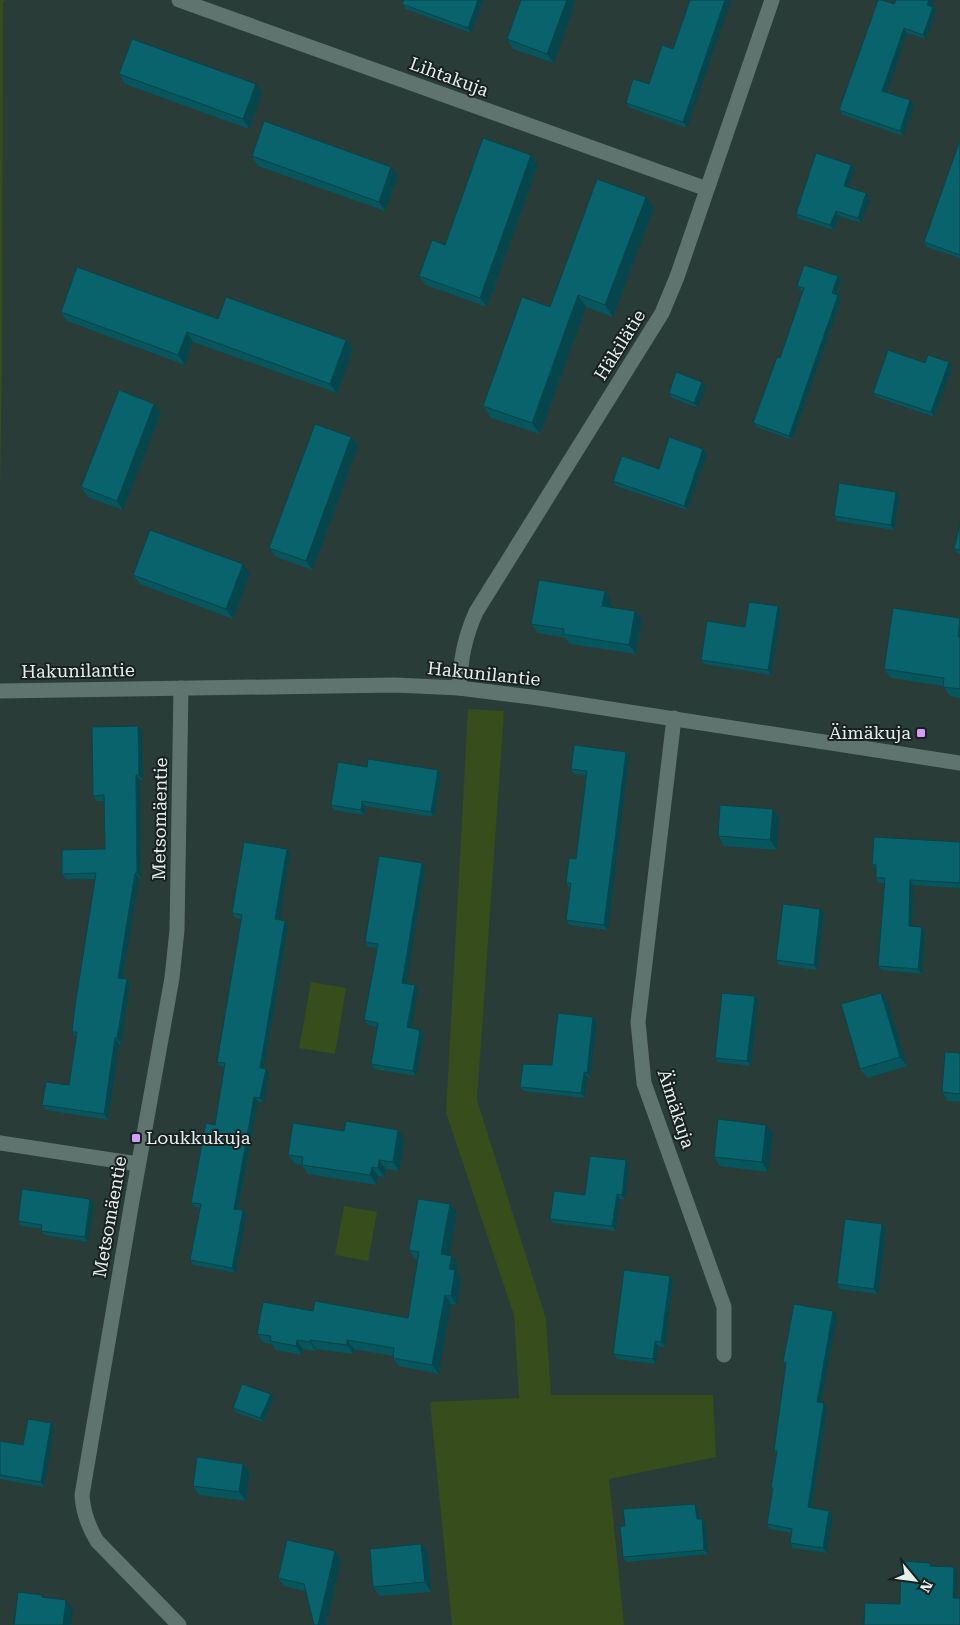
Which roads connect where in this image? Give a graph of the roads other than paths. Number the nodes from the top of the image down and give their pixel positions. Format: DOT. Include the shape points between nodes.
graph roads {
  1 [pos="178,0"];
  2 [pos="772,0"];
  3 [pos="707,189"];
  4 [pos="181,688"];
  5 [pos="459,688"];
  6 [pos="0,691"];
  7 [pos="674,718"];
  8 [pos="960,763"];
  9 [pos="0,1143"];
  10 [pos="138,1164"];
  11 [pos="724,1355"];
  12 [pos="179,1625"];
  1 -- 3 [label="street, Lihtakuja"];
  2 -- 3 [label="street, Häkilätie"];
  3 -- 5 [label="street, Häkilätie" via="662,314 476,612 461,655"];
  4 -- 5 [label="street, Hakunilantie" via="395,685"];
  4 -- 6 [label="street, Hakunilantie"];
  4 -- 10 [label="street, Metsomäentie" via="178,930"];
  5 -- 7 [label="street, Hakunilantie"];
  7 -- 8 [label="street, Hakunilantie"];
  7 -- 11 [label="street, Äimäkuja" via="638,1022 644,1083 724,1307"];
  9 -- 10 [label="street"];
  10 -- 12 [label="street, Metsomäentie" via="82,1495 83,1509 97,1541"];
}
